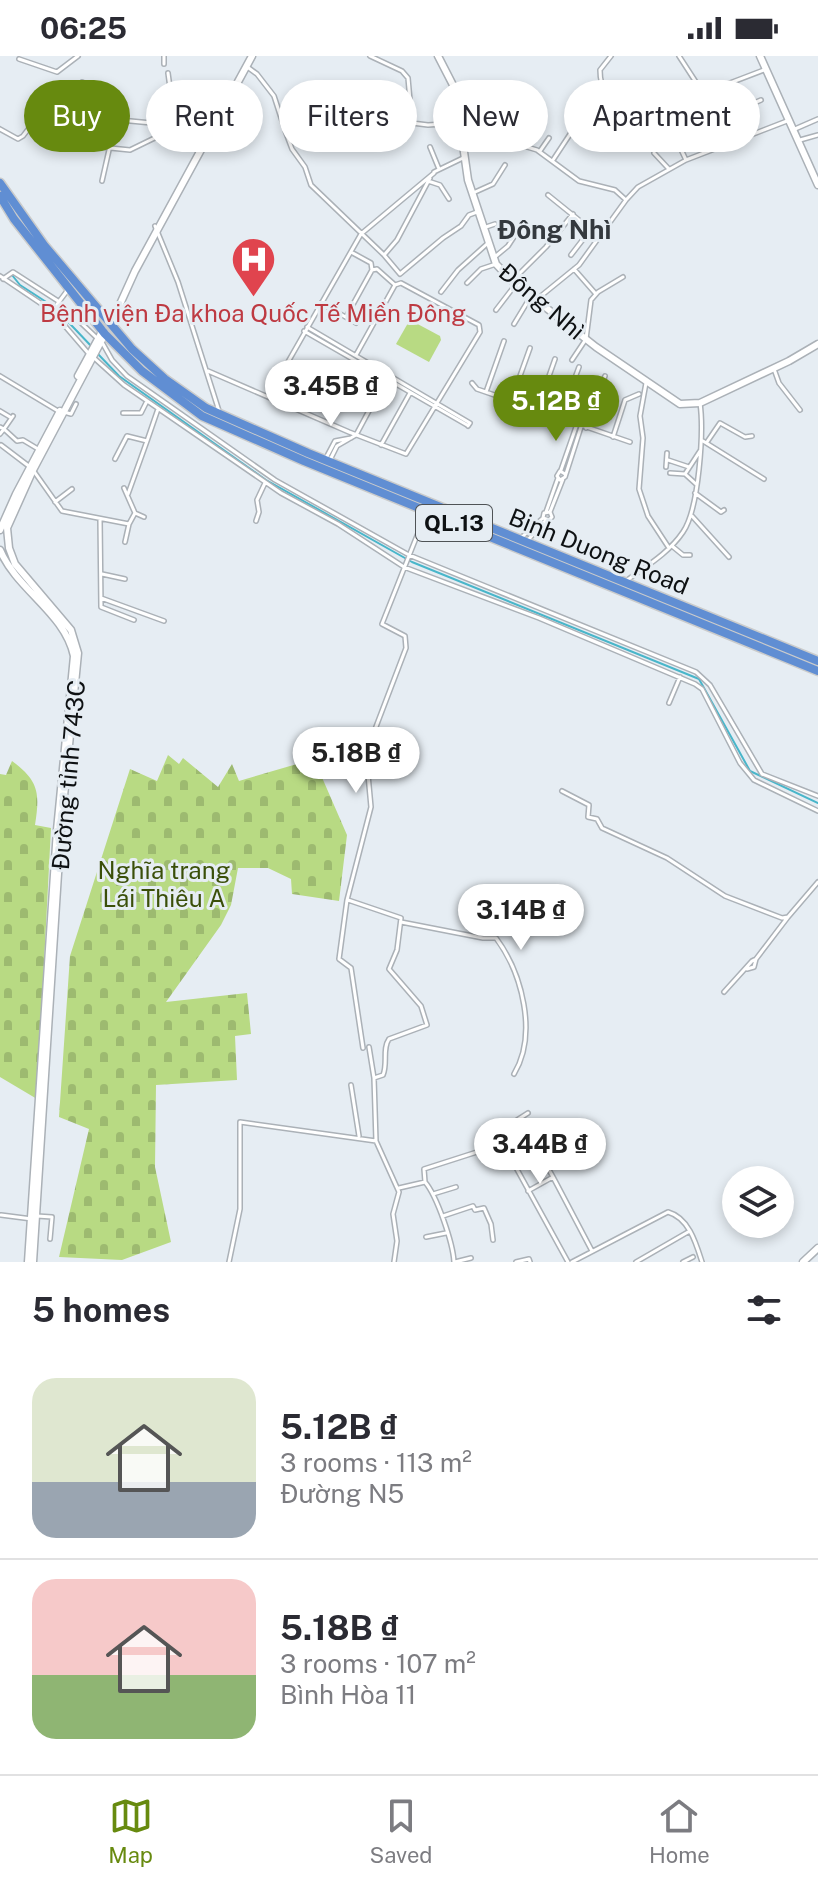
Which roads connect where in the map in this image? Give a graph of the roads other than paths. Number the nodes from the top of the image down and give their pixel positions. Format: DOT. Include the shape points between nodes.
graph roads {
  1 [pos="78,56"];
  2 [pos="164,56"];
  3 [pos="250,56"];
  4 [pos="370,56"];
  5 [pos="438,56"];
  6 [pos="611,56"];
  7 [pos="679,56"];
  8 [pos="760,56"];
  9 [pos="19,59"];
  10 [pos="164,64"];
  11 [pos="246,66"];
  12 [pos="766,69"];
  13 [pos="168,73"];
  14 [pos="169,80"];
  15 [pos="236,80"];
  16 [pos="237,80"];
  17 [pos="450,80"];
  18 [pos="600,80"];
  19 [pos="695,80"];
  20 [pos="738,80"];
  21 [pos="818,119"];
  22 [pos="790,120"];
  23 [pos="433,125"];
  24 [pos="0,129"];
  25 [pos="795,129"];
  26 [pos="760,131"];
  27 [pos="24,135"];
  28 [pos="818,135"];
  29 [pos="800,140"];
  30 [pos="564,143"];
  31 [pos="430,147"];
  32 [pos="108,152"];
  33 [pos="195,152"];
  34 [pos="197,152"];
  35 [pos="462,152"];
  36 [pos="541,152"];
  37 [pos="682,152"];
  38 [pos="706,152"];
  39 [pos="654,153"];
  40 [pos="463,158"];
  41 [pos="553,160"];
  42 [pos="686,160"];
  43 [pos="505,165"];
  44 [pos="668,168"];
  45 [pos="439,169"];
  46 [pos="186,173"];
  47 [pos="434,173"];
  48 [pos="102,181"];
  49 [pos="428,181"];
  50 [pos="0,183"];
  51 [pos="817,183"];
  52 [pos="473,193"];
  53 [pos="548,195"];
  54 [pos="0,196"];
  55 [pos="449,199"];
  56 [pos="626,200"];
  57 [pos="477,212"];
  58 [pos="573,214"];
  59 [pos="495,224"];
  60 [pos="156,228"];
  61 [pos="482,228"];
  62 [pos="519,229"];
  63 [pos="591,229"];
  64 [pos="361,234"];
  65 [pos="600,237"];
  66 [pos="488,243"];
  67 [pos="351,252"];
  68 [pos="384,255"];
  69 [pos="571,255"];
  70 [pos="494,261"];
  71 [pos="574,269"];
  72 [pos="372,270"];
  73 [pos="623,277"];
  74 [pos="2,278"];
  75 [pos="467,283"];
  76 [pos="514,283"];
  77 [pos="395,285"];
  78 [pos="69,289"];
  79 [pos="441,292"];
  80 [pos="596,294"];
  81 [pos="534,298"];
  82 [pos="58,301"];
  83 [pos="320,303"];
  84 [pos="496,310"];
  85 [pos="52,311"];
  86 [pos="346,317"];
  87 [pos="109,322"];
  88 [pos="356,323"];
  89 [pos="514,324"];
  90 [pos="306,329"];
  91 [pos="103,335"];
  92 [pos="586,339"];
  93 [pos="504,341"];
  94 [pos="818,344"];
  95 [pos="530,348"];
  96 [pos="91,356"];
  97 [pos="355,358"];
  98 [pos="555,359"];
  99 [pos="572,360"];
  100 [pos="579,367"];
  101 [pos="774,369"];
  102 [pos="208,371"];
  103 [pos="0,376"];
  104 [pos="388,376"];
  105 [pos="605,376"];
  106 [pos="472,383"];
  107 [pos="646,383"];
  108 [pos="411,392"];
  109 [pos="486,392"];
  110 [pos="639,394"];
  111 [pos="268,397"];
  112 [pos="147,401"];
  113 [pos="511,401"];
  114 [pos="700,403"];
  115 [pos="76,404"];
  116 [pos="436,404"];
  117 [pos="158,409"];
  118 [pos="537,410"];
  119 [pos="800,410"];
  120 [pos="0,411"];
  121 [pos="62,413"];
  122 [pos="123,413"];
  123 [pos="220,415"];
  124 [pos="560,418"];
  125 [pos="582,426"];
  126 [pos="2,428"];
  127 [pos="0,434"];
  128 [pos="356,435"];
  129 [pos="752,436"];
  130 [pos="613,437"];
  131 [pos="147,441"];
  132 [pos="630,442"];
  133 [pos="704,442"];
  134 [pos="1,445"];
  135 [pos="381,445"];
  136 [pos="39,450"];
  137 [pos="700,451"];
  138 [pos="667,453"];
  139 [pos="115,459"];
  140 [pos="668,460"];
  141 [pos="327,461"];
  142 [pos="666,467"];
  143 [pos="689,467"];
  144 [pos="31,468"];
  145 [pos="670,473"];
  146 [pos="685,474"];
  147 [pos="764,479"];
  148 [pos="265,483"];
  149 [pos="696,484"];
  150 [pos="124,488"];
  151 [pos="72,489"];
  152 [pos="695,493"];
  153 [pos="127,494"];
  154 [pos="55,502"];
  155 [pos="427,507"];
  156 [pos="724,510"];
  157 [pos="135,513"];
  158 [pos="692,515"];
  159 [pos="144,517"];
  160 [pos="100,519"];
  161 [pos="256,521"];
  162 [pos="129,524"];
  163 [pos="0,530"];
  164 [pos="4,540"];
  165 [pos="125,542"];
  166 [pos="520,545"];
  167 [pos="670,547"];
  168 [pos="0,550"];
  169 [pos="409,555"];
  170 [pos="690,555"];
  171 [pos="729,557"];
  172 [pos="405,566"];
  173 [pos="101,574"];
  174 [pos="125,579"];
  175 [pos="623,583"];
  176 [pos="101,598"];
  177 [pos="134,620"];
  178 [pos="164,621"];
  179 [pos="818,661"];
  180 [pos="818,671"];
  181 [pos="680,677"];
  182 [pos="669,703"];
  183 [pos="63,786"];
  184 [pos="562,791"];
  185 [pos="818,796"];
  186 [pos="818,811"];
  187 [pos="818,882"];
  188 [pos="347,900"];
  189 [pos="788,917"];
  190 [pos="401,922"];
  191 [pos="724,992"];
  192 [pos="369,1047"];
  193 [pos="363,1048"];
  194 [pos="514,1074"];
  195 [pos="374,1078"];
  196 [pos="351,1085"];
  197 [pos="528,1113"];
  198 [pos="520,1118"];
  199 [pos="359,1138"];
  200 [pos="376,1141"];
  201 [pos="477,1152"];
  202 [pos="553,1177"];
  203 [pos="425,1182"];
  204 [pos="456,1187"];
  205 [pos="399,1188"];
  206 [pos="528,1191"];
  207 [pos="433,1194"];
  208 [pos="1,1215"];
  209 [pos="441,1216"];
  210 [pos="34,1217"];
  211 [pos="690,1231"];
  212 [pos="446,1233"];
  213 [pos="426,1237"];
  214 [pos="50,1239"];
  215 [pos="493,1240"];
  216 [pos="818,1248"];
  217 [pos="592,1251"];
  218 [pos="584,1256"];
  219 [pos="693,1257"];
  220 [pos="471,1258"];
  221 [pos="31,1262"];
  222 [pos="229,1262"];
  223 [pos="394,1262"];
  224 [pos="454,1262"];
  225 [pos="516,1262"];
  226 [pos="530,1262"];
  227 [pos="570,1262"];
  228 [pos="586,1262"];
  229 [pos="636,1262"];
  230 [pos="683,1262"];
  231 [pos="702,1262"];
  232 [pos="803,1262"];
  1 -- 9 [label="street" via="57,72"];
  2 -- 10 [label="street"];
  3 -- 11 [label="main road"];
  3 -- 15 [label="main road"];
  4 -- 23 [label="street" via="408,78 412,123"];
  5 -- 17 [label="main road, Đông Nhì"];
  6 -- 18 [label="street" via="600,70"];
  7 -- 19 [label="street"];
  8 -- 12 [label="main road"];
  11 -- 16 [label="main road"];
  11 -- 64 [label="street" via="274,96 311,185"];
  12 -- 20 [label="street"];
  12 -- 22 [label="main road"];
  13 -- 14 [label="street"];
  21 -- 25 [label="street"];
  22 -- 25 [label="main road"];
  22 -- 26 [label="street"];
  24 -- 27 [label="street" via="18,139"];
  25 -- 29 [label="main road"];
  28 -- 29 [label="street"];
  29 -- 51 [label="main road"];
  30 -- 41 [label="street"];
  31 -- 45 [label="street"];
  32 -- 48 [label="street"];
  33 -- 46 [label="main road"];
  34 -- 46 [label="main road"];
  35 -- 40 [label="main road, Đông Nhì"];
  36 -- 41 [label="street"];
  37 -- 42 [label="street"];
  38 -- 42 [label="street"];
  39 -- 44 [label="street"];
  40 -- 45 [label="street"];
  40 -- 52 [label="main road, Đông Nhì"];
  41 -- 56 [label="street" via="579,181 615,190"];
  42 -- 44 [label="street"];
  43 -- 52 [label="street" via="493,184"];
  44 -- 56 [label="street"];
  45 -- 47 [label="street"];
  46 -- 60 [label="main road"];
  47 -- 49 [label="street"];
  47 -- 64 [label="street"];
  49 -- 55 [label="street" via="440,185"];
  49 -- 68 [label="street"];
  50 -- 87 [label="highway, Binh Duong Road / QL.13"];
  52 -- 57 [label="main road, Đông Nhì"];
  53 -- 58 [label="street"];
  54 -- 78 [label="highway, Binh Duong Road / QL.13"];
  56 -- 65 [label="street"];
  57 -- 61 [label="main road, Đông Nhì"];
  57 -- 68 [label="street" via="401,275"];
  58 -- 63 [label="street"];
  58 -- 76 [label="street"];
  59 -- 61 [label="street"];
  60 -- 87 [label="main road"];
  60 -- 102 [label="street"];
  61 -- 66 [label="main road, Đông Nhì"];
  62 -- 70 [label="street"];
  63 -- 65 [label="street"];
  63 -- 69 [label="street"];
  64 -- 67 [label="street"];
  64 -- 68 [label="street"];
  65 -- 71 [label="street"];
  66 -- 70 [label="main road, Đông Nhì"];
  66 -- 79 [label="street"];
  67 -- 72 [label="street" via="371,263"];
  67 -- 83 [label="street"];
  70 -- 75 [label="street"];
  70 -- 76 [label="main road, Đông Nhì"];
  71 -- 80 [label="street"];
  71 -- 81 [label="street"];
  72 -- 77 [label="street" via="385,273"];
  72 -- 86 [label="street"];
  73 -- 80 [label="street"];
  74 -- 82 [label="street" via="13,272"];
  74 -- 85 [label="street"];
  76 -- 81 [label="main road, Đông Nhì"];
  76 -- 84 [label="street"];
  77 -- 97 [label="street"];
  77 -- 116 [label="street" via="401,283 479,325 480,332"];
  78 -- 82 [label="street"];
  78 -- 91 [label="highway, Binh Duong Road / QL.13"];
  80 -- 92 [label="street" via="589,305"];
  81 -- 89 [label="street"];
  81 -- 92 [label="main road, Đông Nhì"];
  82 -- 85 [label="street"];
  82 -- 91 [label="street"];
  83 -- 86 [label="street"];
  83 -- 90 [label="street"];
  85 -- 96 [label="street"];
  86 -- 88 [label="street"];
  87 -- 91 [label="highway"];
  87 -- 123 [label="highway, Binh Duong Road / QL.13" via="155,371"];
  90 -- 97 [label="street"];
  90 -- 111 [label="street"];
  91 -- 96 [label="main road, Đường tỉnh 743C"];
  91 -- 155 [label="highway, Binh Duong Road / QL.13" via="202,416"];
  91 -- 169 [label="street" via="112,360 127,376 275,480"];
  92 -- 99 [label="street"];
  92 -- 107 [label="main road, Đông Nhì"];
  93 -- 109 [label="street"];
  94 -- 101 [label="main road"];
  95 -- 113 [label="street"];
  96 -- 112 [label="street"];
  96 -- 121 [label="main road, Đường tỉnh 743C"];
  97 -- 104 [label="street"];
  98 -- 118 [label="street"];
  100 -- 124 [label="street"];
  101 -- 114 [label="main road"];
  101 -- 119 [label="street"];
  102 -- 111 [label="street"];
  102 -- 123 [label="street"];
  103 -- 121 [label="street"];
  104 -- 108 [label="street"];
  104 -- 116 [label="street"];
  104 -- 128 [label="street"];
  105 -- 125 [label="street"];
  106 -- 109 [label="street"];
  107 -- 114 [label="main road, Đông Nhì" via="680,404"];
  107 -- 167 [label="street" via="639,489 648,516"];
  108 -- 116 [label="street"];
  108 -- 135 [label="street"];
  109 -- 113 [label="street"];
  110 -- 130 [label="street" via="625,400"];
  111 -- 128 [label="street"];
  112 -- 117 [label="street"];
  112 -- 122 [label="street" via="141,413"];
  113 -- 118 [label="street"];
  114 -- 133 [label="street"];
  115 -- 121 [label="street" via="71,414"];
  116 -- 116 [label="street" via="468,426 470,423"];
  116 -- 135 [label="street" via="406,454"];
  117 -- 131 [label="street"];
  117 -- 148 [label="street"];
  118 -- 124 [label="street"];
  120 -- 126 [label="street" via="13,417"];
  121 -- 136 [label="main road, Đường tỉnh 743C"];
  121 -- 144 [label="main road, Đường tỉnh 743C"];
  123 -- 141 [label="highway, Binh Duong Road / QL.13"];
  124 -- 125 [label="street"];
  125 -- 130 [label="street"];
  125 -- 166 [label="street" via="548,512 552,517"];
  126 -- 127 [label="street"];
  126 -- 136 [label="street"];
  128 -- 135 [label="street"];
  128 -- 141 [label="street" via="337,446"];
  129 -- 133 [label="street" via="720,423"];
  130 -- 132 [label="street"];
  131 -- 139 [label="street" via="127,436"];
  131 -- 153 [label="street"];
  133 -- 137 [label="street"];
  133 -- 147 [label="street"];
  134 -- 144 [label="street"];
  136 -- 144 [label="main road, Đường tỉnh 743C"];
  137 -- 143 [label="street"];
  137 -- 149 [label="street"];
  138 -- 140 [label="street"];
  140 -- 142 [label="street"];
  140 -- 143 [label="street"];
  141 -- 155 [label="highway, Binh Duong Road / QL.13"];
  143 -- 146 [label="street"];
  144 -- 154 [label="street"];
  144 -- 163 [label="main road, Đường tỉnh 743C"];
  144 -- 164 [label="main road, Đường tỉnh 743C"];
  145 -- 146 [label="street"];
  146 -- 149 [label="street"];
  148 -- 161 [label="street"];
  148 -- 172 [label="street"];
  149 -- 152 [label="street"];
  150 -- 153 [label="street"];
  151 -- 154 [label="street"];
  152 -- 156 [label="street"];
  152 -- 158 [label="street"];
  153 -- 157 [label="street"];
  154 -- 160 [label="street" via="65,513"];
  155 -- 166 [label="highway, Binh Duong Road / QL.13"];
  155 -- 169 [label="street"];
  157 -- 159 [label="street"];
  157 -- 162 [label="street"];
  158 -- 167 [label="street"];
  158 -- 171 [label="street"];
  160 -- 162 [label="street"];
  160 -- 173 [label="street"];
  162 -- 165 [label="street"];
  164 -- 183 [label="main road, Đường tỉnh 743C" via="20,572 71,630 77,646"];
  166 -- 175 [label="highway, Binh Duong Road / QL.13"];
  166 -- 180 [label="highway, Binh Duong Road / QL.13"];
  167 -- 170 [label="street"];
  167 -- 175 [label="street"];
  168 -- 183 [label="main road, Đường tỉnh 743C" via="71,642 74,663"];
  169 -- 172 [label="street"];
  169 -- 185 [label="street" via="696,672 710,685 762,774"];
  172 -- 181 [label="street"];
  172 -- 188 [label="street" via="382,624 405,636 406,648 366,753 371,807"];
  173 -- 174 [label="street"];
  173 -- 176 [label="street"];
  175 -- 179 [label="highway, Binh Duong Road / QL.13"];
  176 -- 177 [label="street" via="101,607"];
  176 -- 178 [label="street"];
  181 -- 182 [label="street"];
  181 -- 186 [label="street" via="702,689 754,780"];
  183 -- 210 [label="main road, Đường tỉnh 743C"];
  184 -- 189 [label="street" via="589,805 588,817 602,828 667,858 725,896"];
  187 -- 189 [label="street"];
  188 -- 190 [label="street"];
  188 -- 193 [label="street" via="339,959 351,968"];
  189 -- 191 [label="street" via="754,967"];
  190 -- 194 [label="street" via="496,938 519,981 526,1022"];
  190 -- 195 [label="street" via="389,969 421,1006 427,1025 389,1039 386,1068"];
  192 -- 195 [label="street"];
  195 -- 200 [label="street"];
  196 -- 199 [label="street"];
  197 -- 198 [label="street"];
  198 -- 202 [label="street"];
  198 -- 206 [label="street" via="497,1133"];
  199 -- 200 [label="street"];
  199 -- 222 [label="street" via="240,1122 240,1209"];
  200 -- 205 [label="street"];
  201 -- 203 [label="street" via="424,1169"];
  202 -- 206 [label="street"];
  202 -- 217 [label="street"];
  203 -- 205 [label="street"];
  203 -- 207 [label="street"];
  204 -- 207 [label="street"];
  205 -- 223 [label="street" via="393,1214"];
  206 -- 227 [label="street"];
  207 -- 209 [label="street"];
  208 -- 210 [label="street"];
  209 -- 212 [label="street"];
  209 -- 215 [label="street" via="484,1208"];
  210 -- 214 [label="street" via="51,1217"];
  210 -- 221 [label="main road, Đường tỉnh 743C"];
  211 -- 217 [label="street" via="668,1212"];
  211 -- 229 [label="street"];
  211 -- 231 [label="street"];
  212 -- 213 [label="street"];
  212 -- 224 [label="street"];
  216 -- 232 [label="main road"];
  217 -- 218 [label="street"];
  218 -- 227 [label="street"];
  218 -- 228 [label="street"];
  219 -- 230 [label="street"];
  220 -- 224 [label="street"];
  225 -- 226 [label="street"];
}
